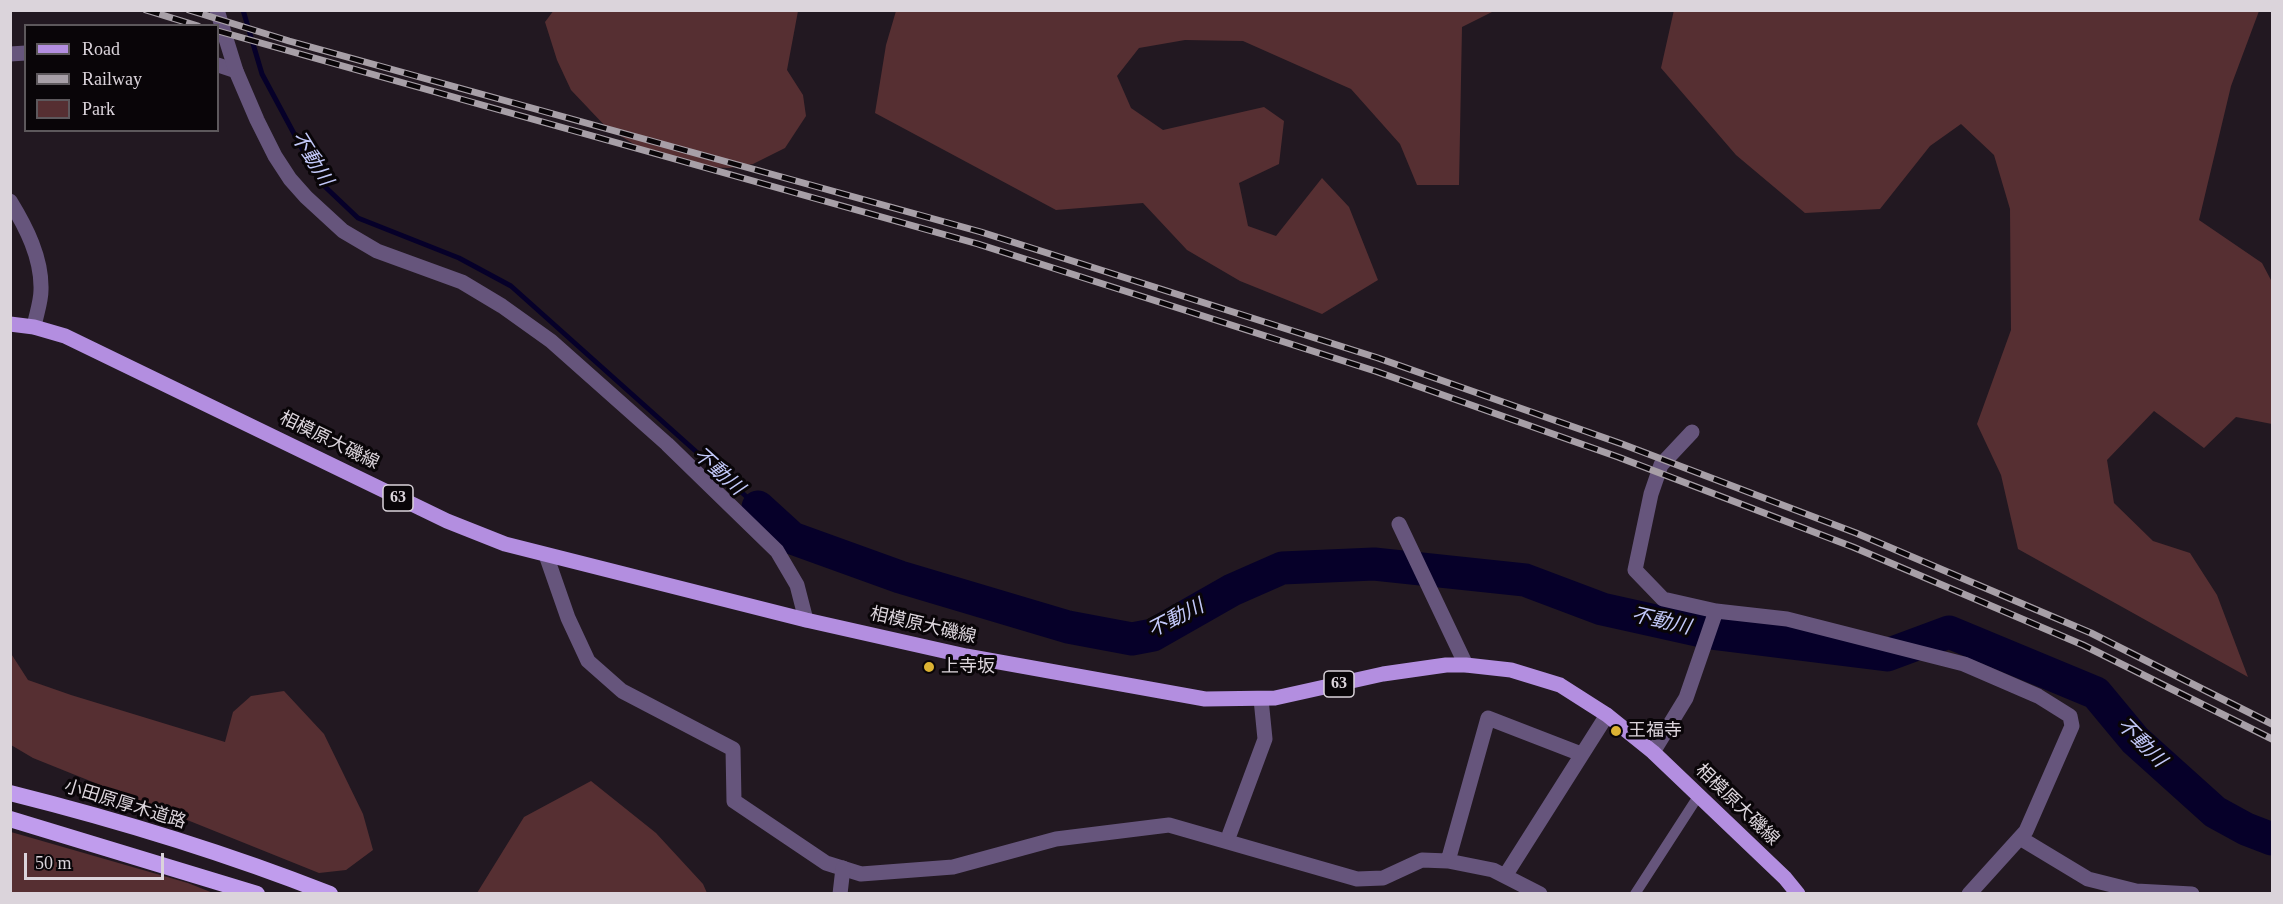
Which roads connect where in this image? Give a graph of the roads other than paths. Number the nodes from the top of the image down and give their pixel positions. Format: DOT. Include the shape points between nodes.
graph roads {
  1 [pos="218,10"];
  2 [pos="219,65"];
  3 [pos="236,72"];
  4 [pos="10,201"];
  5 [pos="10,324"];
  6 [pos="34,327"];
  7 [pos="1692,432"];
  8 [pos="1399,524"];
  9 [pos="546,555"];
  10 [pos="1716,611"];
  11 [pos="806,620"];
  12 [pos="1466,665"];
  13 [pos="1261,699"];
  14 [pos="1607,715"];
  15 [pos="1653,752"];
  16 [pos="1581,754"];
  17 [pos="10,793"];
  18 [pos="1699,795"];
  19 [pos="10,819"];
  20 [pos="2020,838"];
  21 [pos="1227,841"];
  22 [pos="1448,861"];
  23 [pos="843,868"];
  24 [pos="1505,876"];
  25 [pos="257,894"];
  26 [pos="330,894"];
  27 [pos="840,894"];
  28 [pos="1540,894"];
  29 [pos="1635,894"];
  30 [pos="1798,894"];
  31 [pos="1969,894"];
  32 [pos="2192,894"];
  1 -- 3 [label="street"];
  2 -- 3 [label="street"];
  3 -- 11 [label="street" via="274,156 306,197 343,231 377,250 462,282 551,341 667,444 777,551 797,585"];
  4 -- 6 [label="street" via="26,226 38,262 41,290"];
  5 -- 6 [label="main road, 相模原大磯線 / 63"];
  6 -- 9 [label="main road, 相模原大磯線 / 63" via="65,336 447,521 504,544"];
  7 -- 10 [label="street" via="1661,465 1635,570 1663,599"];
  8 -- 12 [label="street"];
  9 -- 11 [label="main road, 相模原大磯線 / 63"];
  9 -- 23 [label="street" via="588,661 622,692 733,749 734,801 826,863"];
  10 -- 15 [label="street" via="1686,698"];
  10 -- 20 [label="street" via="1787,619 1964,664 2038,696 2070,716 2072,726"];
  11 -- 13 [label="main road, 相模原大磯線 / 63" via="966,656 1161,692 1205,699"];
  12 -- 13 [label="main road, 相模原大磯線 / 63" via="1417,668"];
  12 -- 14 [label="main road, 相模原大磯線 / 63" via="1511,670 1560,685"];
  13 -- 21 [label="street" via="1264,739"];
  14 -- 15 [label="main road, 相模原大磯線 / 63"];
  14 -- 16 [label="street"];
  15 -- 18 [label="main road, 相模原大磯線 / 63"];
  16 -- 22 [label="street" via="1488,718"];
  16 -- 24 [label="street"];
  17 -- 26 [label="highway, 小田原厚木道路" via="89,812"];
  18 -- 29 [label="lane"];
  18 -- 30 [label="main road, 相模原大磯線 / 63"];
  19 -- 25 [label="highway"];
  20 -- 31 [label="street"];
  20 -- 32 [label="street" via="2088,879 2136,891"];
  21 -- 22 [label="street" via="1358,879 1383,878 1422,860"];
  21 -- 23 [label="street" via="1169,825 1056,839 953,867 861,874"];
  22 -- 24 [label="street"];
  23 -- 27 [label="street"];
  24 -- 28 [label="street"];
}
